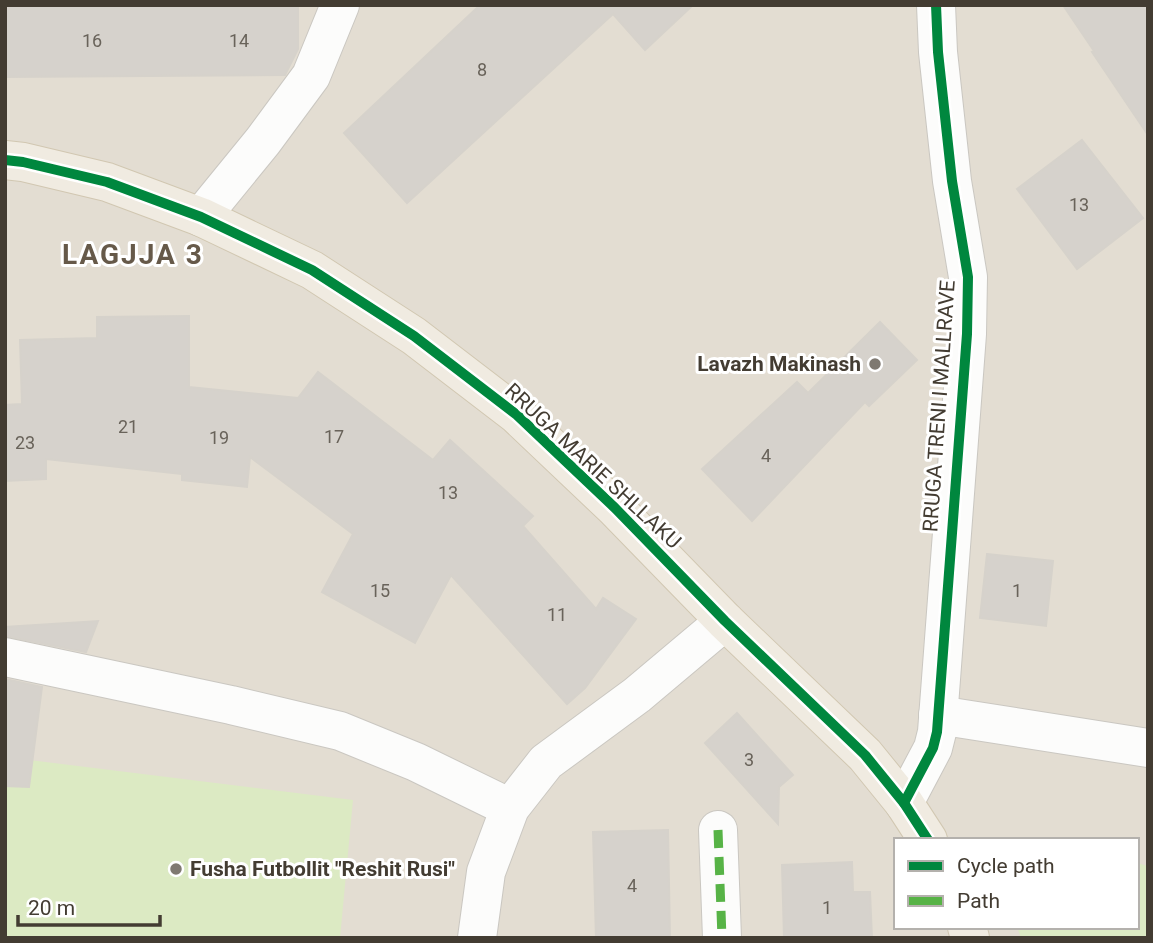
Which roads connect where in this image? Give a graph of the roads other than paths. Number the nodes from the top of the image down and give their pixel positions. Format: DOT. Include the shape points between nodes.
graph roads {
  1 [pos="340,5"];
  2 [pos="936,5"];
  3 [pos="5,160"];
  4 [pos="201,217"];
  5 [pos="725,621"];
  6 [pos="5,657"];
  7 [pos="938,715"];
  8 [pos="1148,748"];
  9 [pos="904,803"];
  10 [pos="510,808"];
  11 [pos="718,830"];
  12 [pos="927,838"];
  13 [pos="477,938"];
  14 [pos="722,938"];
  1 -- 4 [label="street" via="311,76"];
  2 -- 7 [label="street, RRUGA TRENI I MALLRAVE" via="952,181 968,277"];
  3 -- 4 [label="main road, RRUGA MARIE SHLLAKU" via="107,182"];
  4 -- 5 [label="main road, RRUGA MARIE SHLLAKU" via="312,270 414,336 517,415"];
  5 -- 9 [label="main road, RRUGA MARIE SHLLAKU" via="866,755"];
  5 -- 10 [label="street" via="637,695 546,762"];
  6 -- 10 [label="street" via="340,731"];
  7 -- 8 [label="street"];
  7 -- 9 [label="street, RRUGA TRENI I MALLRAVE" via="933,748"];
  9 -- 12 [label="main road, RRUGA MARIE SHLLAKU"];
  10 -- 13 [label="street" via="486,872"];
  11 -- 14 [label="street"];
}
